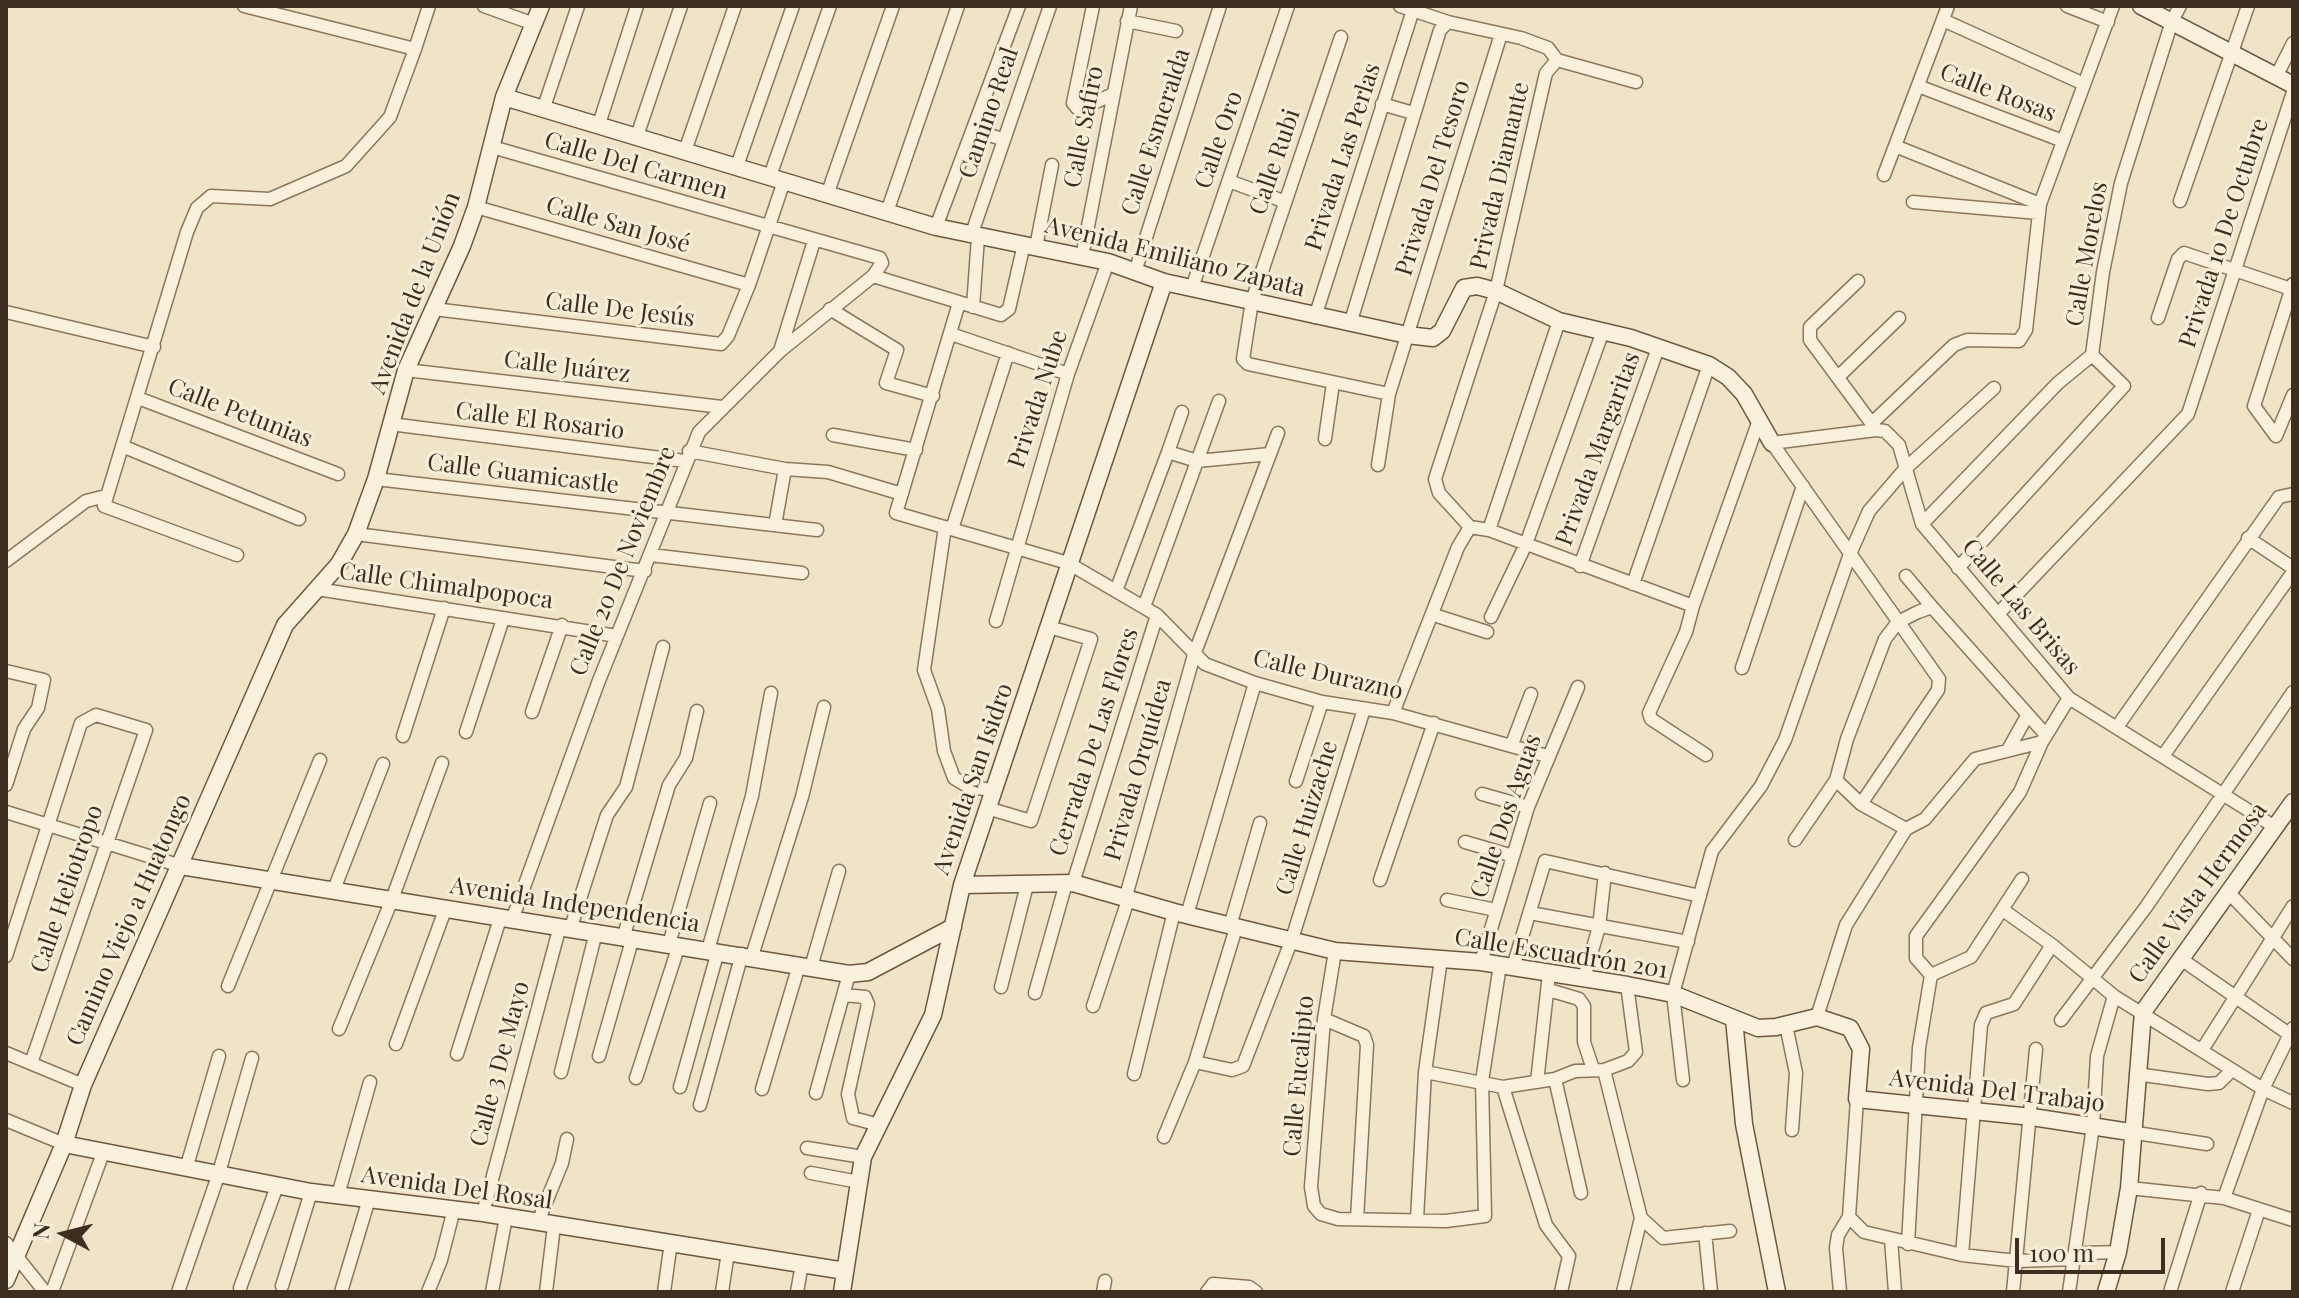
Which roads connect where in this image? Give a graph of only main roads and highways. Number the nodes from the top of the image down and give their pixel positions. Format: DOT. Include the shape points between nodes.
graph roads {
  1 [pos="541,6"];
  2 [pos="2141,6"];
  3 [pos="2176,14"];
  4 [pos="2293,85"];
  5 [pos="504,97"];
  6 [pos="1164,282"];
  7 [pos="1772,443"];
  8 [pos="317,589"];
  9 [pos="2293,802"];
  10 [pos="181,866"];
  11 [pos="962,885"];
  12 [pos="953,927"];
  13 [pos="1734,1019"];
  14 [pos="1857,1099"];
  15 [pos="2130,1132"];
  16 [pos="64,1144"];
  17 [pos="11,1249"];
  18 [pos="845,1271"];
  19 [pos="6,1280"];
  20 [pos="842,1292"];
  21 [pos="1777,1292"];
  22 [pos="2106,1292"];
  1 -- 5 [label="main road, Avenida de la Unión"];
  2 -- 3 [label="main road"];
  3 -- 4 [label="main road" via="2229,52"];
  5 -- 6 [label="main road, Avenida Emiliano Zapata" via="936,227 1108,262"];
  5 -- 8 [label="main road, Avenida de la Unión" via="476,207 406,370 356,534"];
  6 -- 7 [label="main road, Avenida Emiliano Zapata" via="1433,338 1464,288 1496,291 1559,321 1709,365 1744,394"];
  6 -- 11 [label="main road, Avenida San Isidro"];
  8 -- 10 [label="main road, Camino Viejo a Huatongo" via="285,625"];
  9 -- 15 [label="main road, Calle Vista Hermosa" via="2143,1012"];
  10 -- 12 [label="main road, Avenida Independencia" via="849,974 868,972"];
  10 -- 16 [label="main road, Camino Viejo a Huatongo" via="83,1085"];
  11 -- 12 [label="main road, Avenida San Isidro"];
  11 -- 13 [label="main road, Calle Escuadrón 201" via="1069,883 1335,951 1481,962 1549,982 1584,978 1627,985 1673,994"];
  12 -- 18 [label="main road, Avenida San Isidro" via="933,1015 863,1157"];
  13 -- 14 [label="main road, Calle Escuadrón 201" via="1758,1028 1817,1017 1850,1028 1861,1049"];
  13 -- 21 [label="main road" via="1744,1124"];
  14 -- 15 [label="main road, Avenida Del Trabajo"];
  15 -- 22 [label="main road" via="2129,1188"];
  16 -- 17 [label="main road, Camino Viejo a Huatongo"];
  16 -- 18 [label="main road, Avenida Del Rosal" via="311,1192 483,1213"];
  17 -- 19 [label="main road, Camino Viejo a Huatongo"];
  18 -- 20 [label="main road, Avenida San Isidro"];
}
